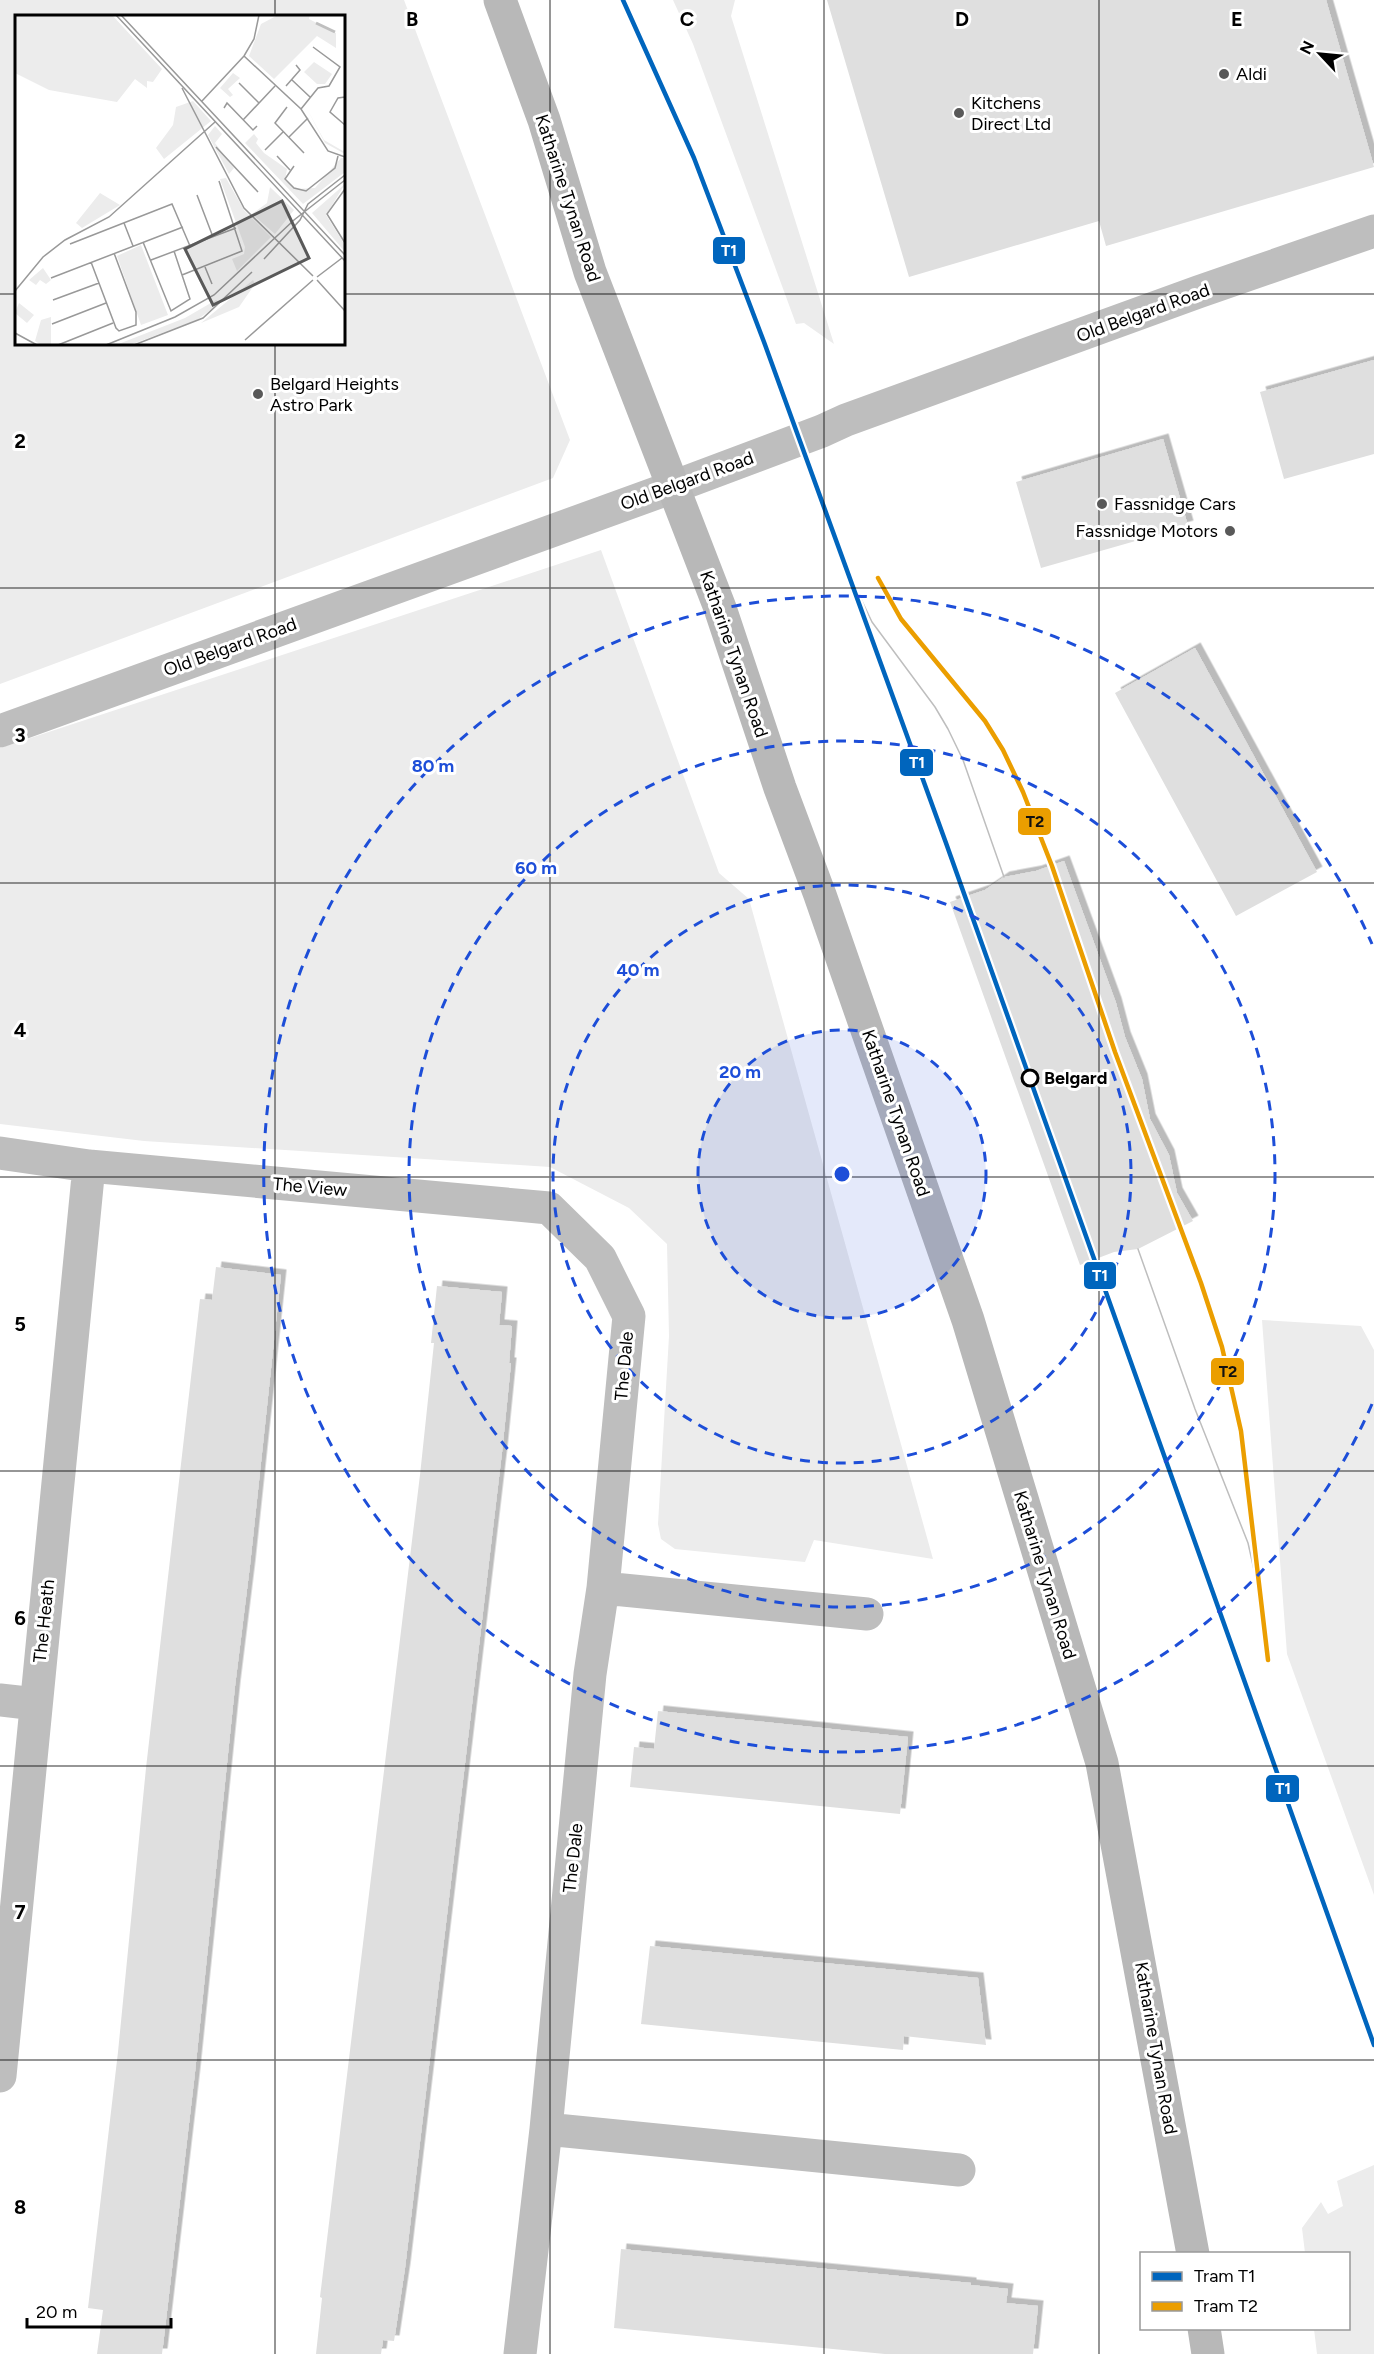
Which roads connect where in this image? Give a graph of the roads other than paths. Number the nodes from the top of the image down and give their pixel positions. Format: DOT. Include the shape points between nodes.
graph roads {
  1 [pos="500,0"];
  2 [pos="1374,231"];
  3 [pos="673,488"];
  4 [pos="0,731"];
  5 [pos="0,1154"];
  6 [pos="89,1166"];
  7 [pos="600,1258"];
  8 [pos="603,1588"];
  9 [pos="867,1614"];
  10 [pos="0,1700"];
  11 [pos="36,1704"];
  12 [pos="0,2076"];
  13 [pos="546,2129"];
  14 [pos="959,2170"];
  15 [pos="1193,2252"];
  16 [pos="1204,2330"];
  17 [pos="520,2354"];
  18 [pos="1208,2354"];
  1 -- 3 [label="main road, Katharine Tynan Road" via="544,120 590,272"];
  2 -- 3 [label="street, Old Belgard Road" via="846,420"];
  3 -- 4 [label="street, Old Belgard Road"];
  3 -- 15 [label="main road, Katharine Tynan Road" via="720,608 968,1320 1102,1763"];
  5 -- 6 [label="street, The View"];
  6 -- 7 [label="street, The View" via="549,1208"];
  6 -- 11 [label="street, The Heath"];
  7 -- 8 [label="street, The Dale" via="629,1316"];
  8 -- 9 [label="street"];
  8 -- 13 [label="street, The Dale" via="590,1674"];
  10 -- 11 [label="street"];
  11 -- 12 [label="street, The Heath"];
  13 -- 14 [label="street"];
  13 -- 17 [label="street, The Dale"];
  16 -- 18 [label="main road"];
}
